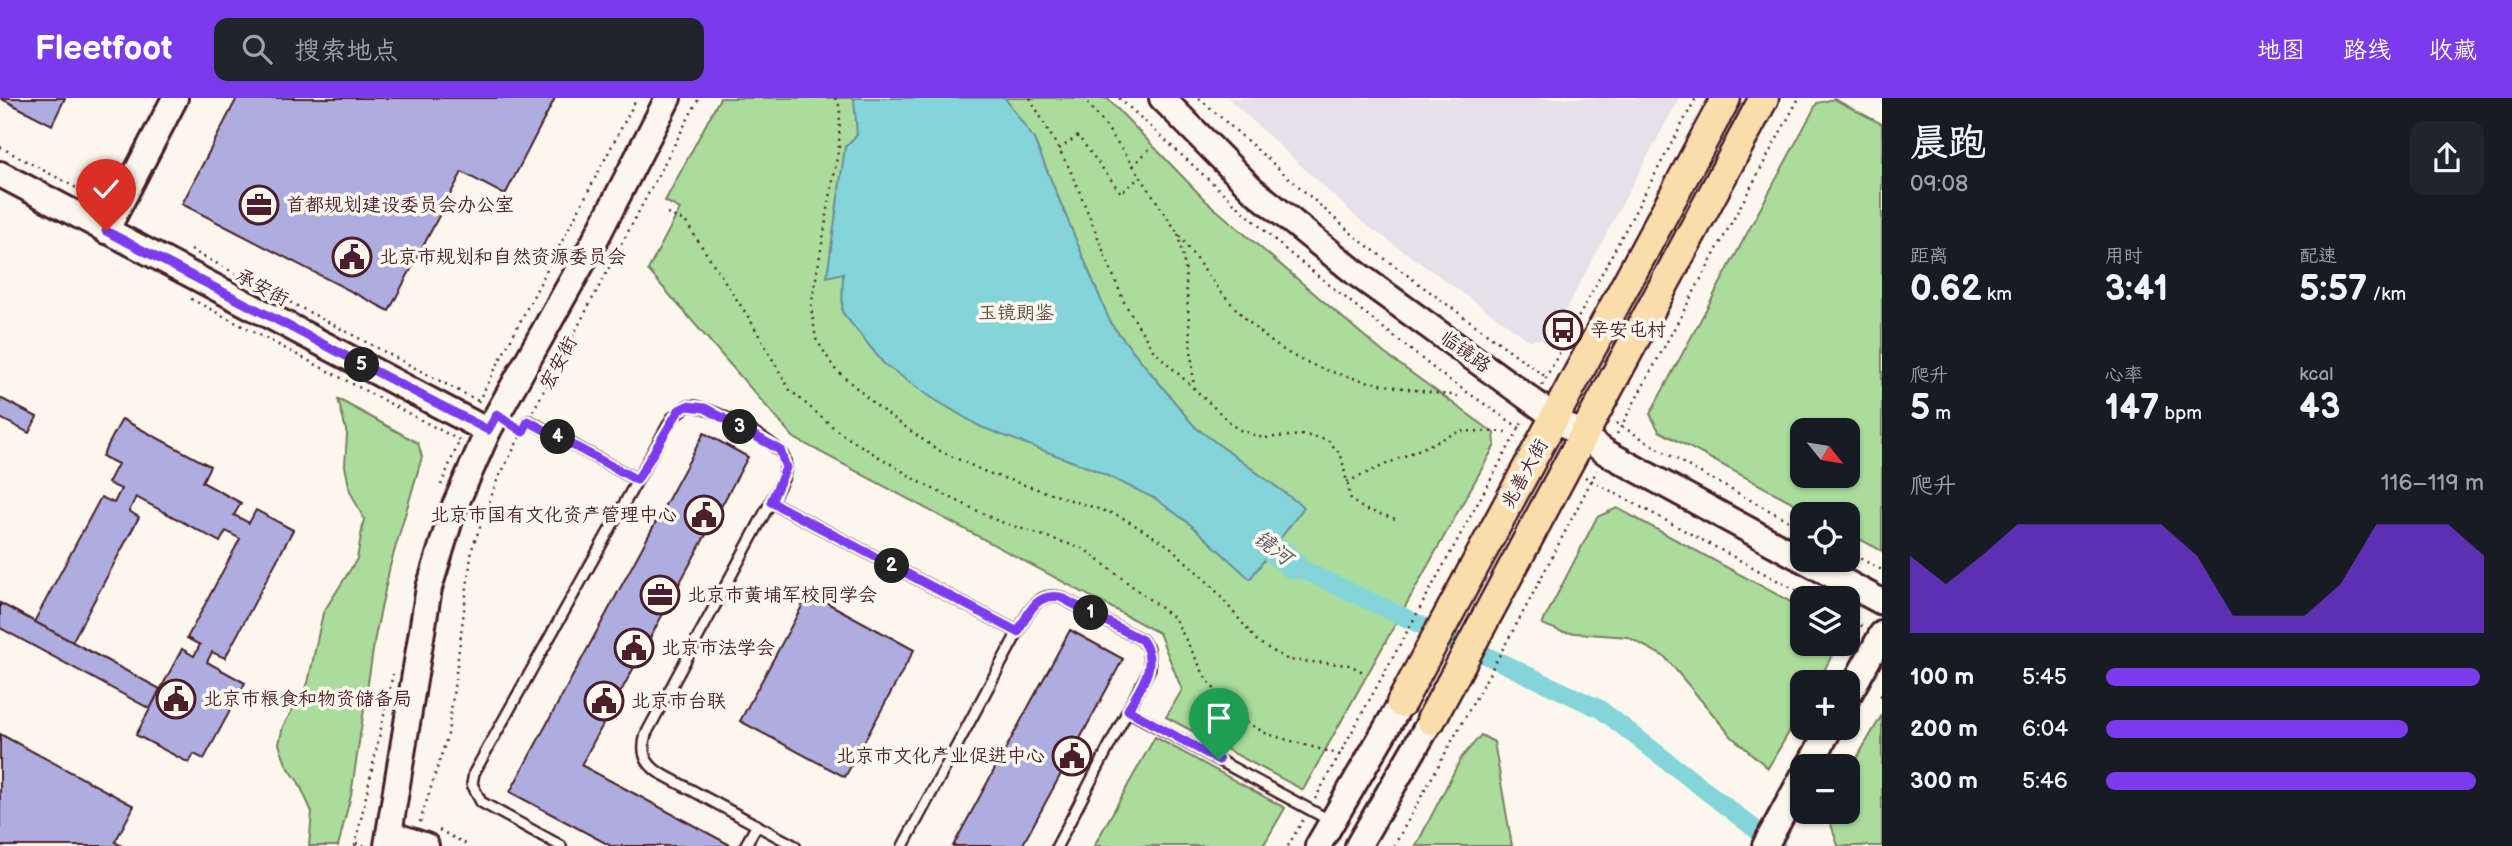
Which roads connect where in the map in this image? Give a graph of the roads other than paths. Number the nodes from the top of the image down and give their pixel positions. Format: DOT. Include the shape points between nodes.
graph roads {
  1 [pos="175,98"];
  2 [pos="668,98"];
  3 [pos="1162,98"];
  4 [pos="1726,98"];
  5 [pos="1764,98"];
  6 [pos="0,174"];
  7 [pos="111,221"];
  8 [pos="1545,410"];
  9 [pos="528,421"];
  10 [pos="493,422"];
  11 [pos="1581,436"];
  12 [pos="637,480"];
  13 [pos="771,502"];
  14 [pos="1790,552"];
  15 [pos="1827,572"];
  16 [pos="1882,602"];
  17 [pos="1018,632"];
  18 [pos="1882,634"];
  19 [pos="1860,674"];
  20 [pos="1389,696"];
  21 [pos="1128,710"];
  22 [pos="1431,720"];
  23 [pos="1790,800"];
  24 [pos="1332,822"];
  25 [pos="757,825"];
  26 [pos="388,840"];
  27 [pos="421,843"];
  28 [pos="561,846"];
  29 [pos="745,846"];
  30 [pos="795,846"];
  31 [pos="902,846"];
  32 [pos="1057,846"];
  33 [pos="1318,846"];
  34 [pos="1358,846"];
  35 [pos="1765,846"];
  1 -- 7 [label="street"];
  2 -- 10 [label="street, 宏安街"];
  3 -- 8 [label="street, 临镜路" via="1253,190 1357,274"];
  4 -- 8 [label="main road, 兆善大街"];
  5 -- 11 [label="main road, 兆善大街"];
  6 -- 7 [label="street, 承安街"];
  7 -- 10 [label="street, 承安街"];
  8 -- 11 [label="street, 临镜路"];
  8 -- 20 [label="main road, 兆善大街"];
  9 -- 12 [label="lane"];
  10 -- 26 [label="street, 宏安街" via="453,510 429,587"];
  11 -- 14 [label="street, 临镜路"];
  11 -- 22 [label="main road, 兆善大街"];
  12 -- 13 [label="lane" via="671,418 687,406 695,406 780,450 786,468"];
  12 -- 28 [label="lane" via="474,773 472,784 481,802"];
  13 -- 17 [label="lane"];
  13 -- 25 [label="lane" via="642,746 649,765 658,772"];
  15 -- 16 [label="street, 临镜路"];
  17 -- 21 [label="lane" via="1034,604 1051,595 1142,640 1150,668"];
  17 -- 31 [label="lane"];
  18 -- 19 [label="street"];
  20 -- 24 [label="street, 兆善大街"];
  21 -- 24 [label="lane"];
  21 -- 32 [label="lane"];
  22 -- 34 [label="street, 兆善大街"];
  23 -- 35 [label="street"];
  24 -- 33 [label="street, 兆善大街"];
  25 -- 29 [label="lane"];
  25 -- 30 [label="lane"];
  26 -- 27 [label="street"];
}
